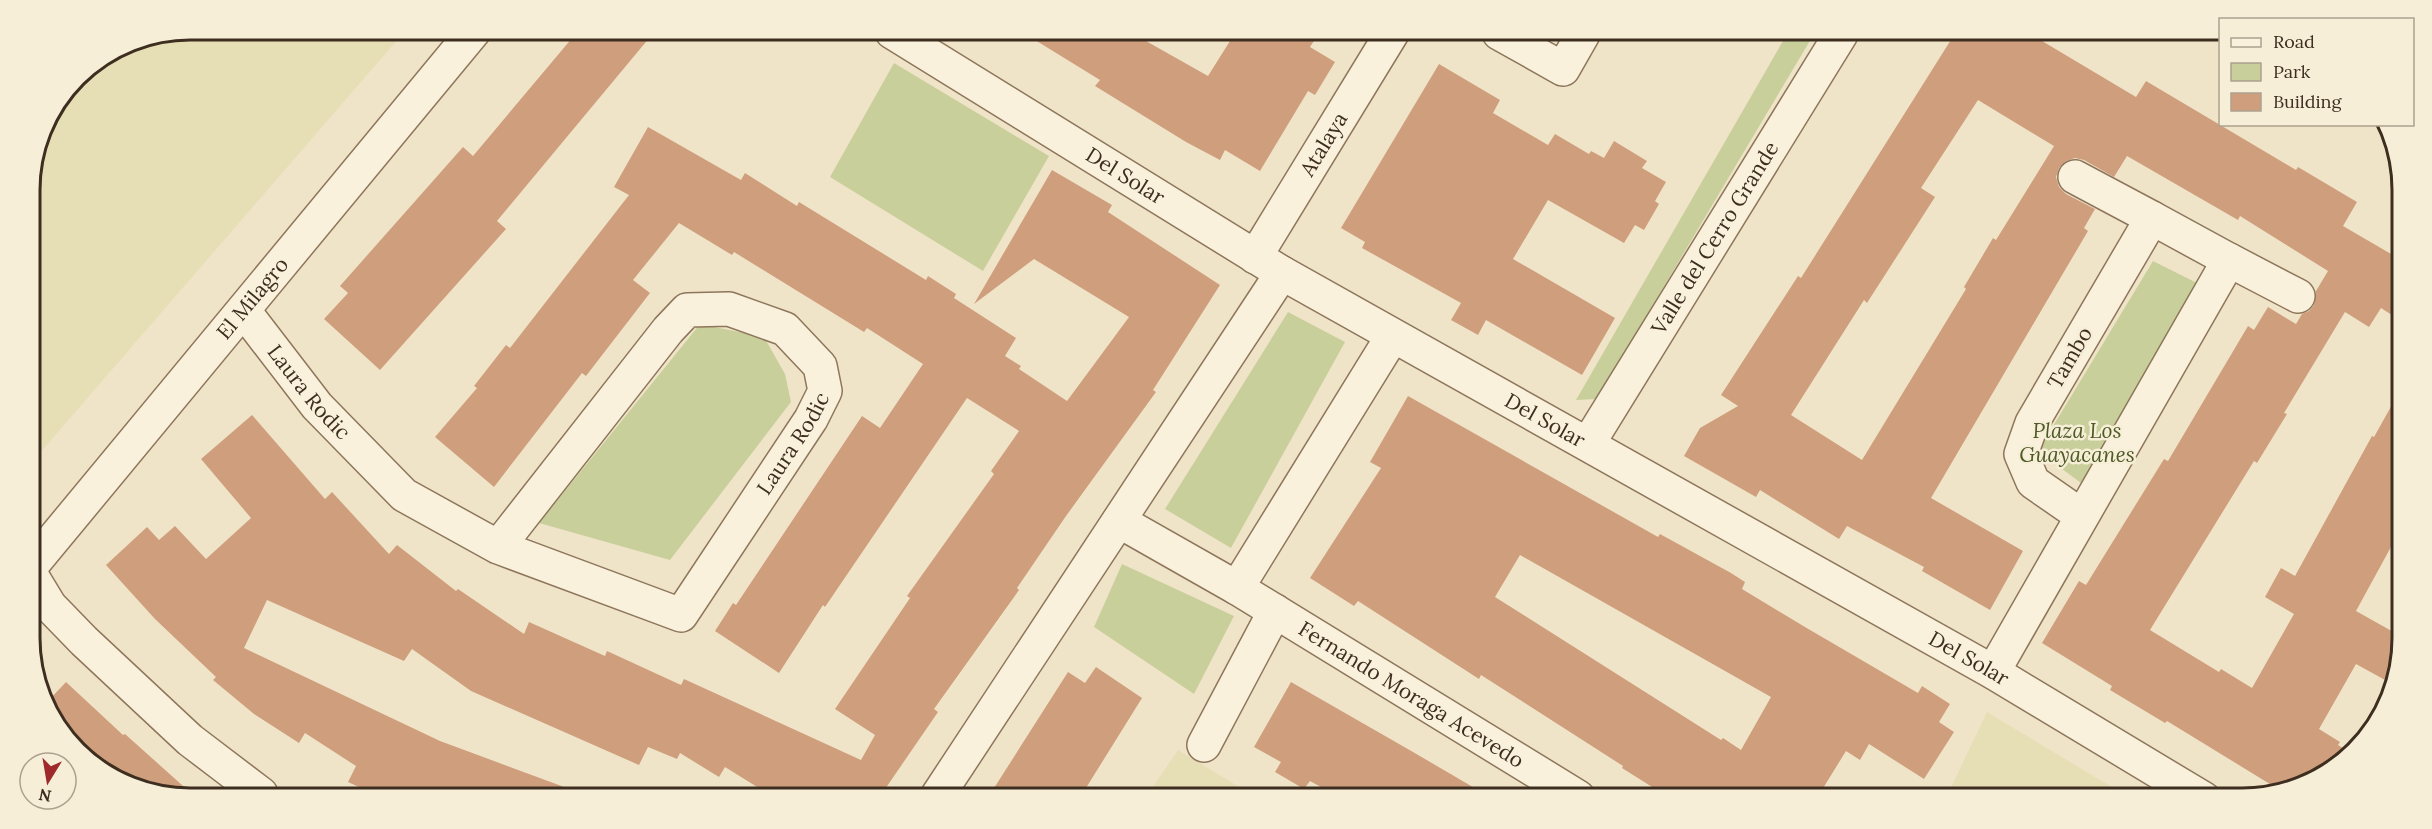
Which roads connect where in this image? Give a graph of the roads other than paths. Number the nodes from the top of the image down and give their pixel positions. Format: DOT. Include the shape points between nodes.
graph roads {
  1 [pos="467,40"];
  2 [pos="905,40"];
  3 [pos="1388,40"];
  4 [pos="1511,40"];
  5 [pos="1580,40"];
  6 [pos="1836,40"];
  7 [pos="2075,177"];
  8 [pos="2152,218"];
  9 [pos="2229,260"];
  10 [pos="1268,265"];
  11 [pos="2298,296"];
  12 [pos="244,311"];
  13 [pos="1392,336"];
  14 [pos="1588,444"];
  15 [pos="2082,516"];
  16 [pos="1119,521"];
  17 [pos="498,546"];
  18 [pos="40,556"];
  19 [pos="1236,588"];
  20 [pos="40,590"];
  21 [pos="1275,611"];
  22 [pos="1993,672"];
  23 [pos="1204,745"];
  24 [pos="253,788"];
  25 [pos="943,788"];
  26 [pos="1563,788"];
  27 [pos="2186,788"];
  1 -- 12 [label="street, El Milagro"];
  2 -- 10 [label="street, Del Solar"];
  3 -- 10 [label="street, Atalaya"];
  4 -- 5 [label="street" via="1563,69"];
  6 -- 14 [label="street, Valle del Cerro Grande"];
  7 -- 8 [label="street"];
  8 -- 9 [label="street"];
  8 -- 15 [label="street, Tambo" via="2032,423 2020,454 2033,482"];
  9 -- 11 [label="street"];
  9 -- 15 [label="street"];
  10 -- 13 [label="street, Del Solar"];
  10 -- 16 [label="street"];
  12 -- 17 [label="street, Laura Rodic" via="317,406 404,495"];
  12 -- 18 [label="street, El Milagro"];
  13 -- 14 [label="street, Del Solar"];
  13 -- 19 [label="street"];
  14 -- 22 [label="street, Del Solar"];
  15 -- 22 [label="street"];
  16 -- 19 [label="street, Fernando Moraga Acevedo"];
  16 -- 25 [label="street"];
  17 -- 17 [label="street, Laura Rodic" via="681,615 811,419 825,391 820,366 785,329 729,309 687,310"];
  19 -- 21 [label="street, Fernando Moraga Acevedo"];
  20 -- 24 [label="street" via="50,606 84,641 190,740"];
  21 -- 23 [label="street, Fernando Moraga Acevedo"];
  21 -- 26 [label="street, Fernando Moraga Acevedo"];
  22 -- 27 [label="street, Del Solar"];
}
